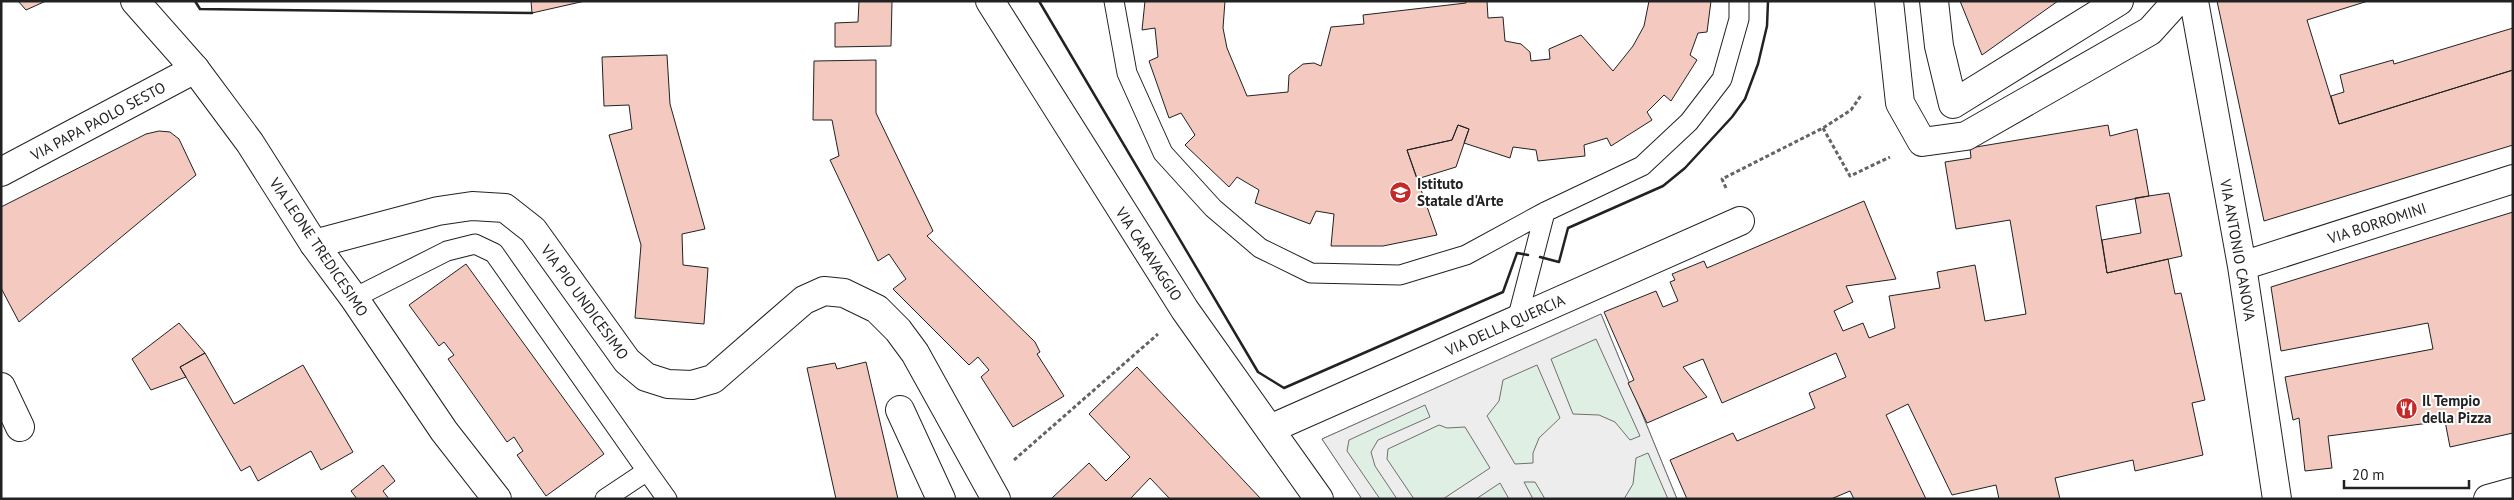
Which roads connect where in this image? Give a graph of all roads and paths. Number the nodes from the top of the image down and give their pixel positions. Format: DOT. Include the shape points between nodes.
graph roads {
  1 [pos="135,1"];
  2 [pos="990,1"];
  3 [pos="1114,1"];
  4 [pos="1739,1"];
  5 [pos="1889,1"];
  6 [pos="1934,1"];
  7 [pos="2119,1"];
  8 [pos="2177,1"];
  9 [pos="2194,1"];
  10 [pos="195,69"];
  11 [pos="1863,91"];
  12 [pos="1823,128"];
  13 [pos="1922,142"];
  14 [pos="1,172"];
  15 [pos="1722,179"];
  16 [pos="2513,179"];
  17 [pos="1546,212"];
  18 [pos="1740,221"];
  19 [pos="314,244"];
  20 [pos="2242,266"];
  21 [pos="354,298"];
  22 [pos="1185,310"];
  23 [pos="1517,320"];
  24 [pos="1,387"];
  25 [pos="900,410"];
  26 [pos="20,427"];
  27 [pos="1270,429"];
  28 [pos="647,471"];
  29 [pos="991,491"];
  30 [pos="2513,492"];
  31 [pos="497,499"];
  32 [pos="605,499"];
  33 [pos="667,499"];
  34 [pos="941,499"];
  35 [pos="1319,499"];
  36 [pos="2278,499"];
  37 [pos="2488,499"];
  1 -- 10 [label="street, VIA LEONE TREDICESIMO"];
  2 -- 22 [label="street, VIA CARAVAGGIO"];
  3 -- 17 [label="lane" via="1127,73 1163,153 1213,208 1260,248 1311,273 1400,275 1466,255"];
  4 -- 17 [label="lane" via="1739,19 1722,79 1689,122 1642,166"];
  5 -- 13 [label="street" via="1900,103"];
  6 -- 7 [label="street" via="1939,46 1953,104"];
  8 -- 13 [label="street" via="2150,31 1966,136"];
  9 -- 20 [label="street, VIA ANTONIO CANOVA"];
  10 -- 14 [label="street, VIA PAPA PAOLO SESTO"];
  10 -- 19 [label="street, VIA LEONE TREDICESIMO" via="250,142"];
  11 -- 12 [label="path" via="1851,110"];
  12 -- 13 [label="path" via="1850,176"];
  12 -- 15 [label="path"];
  16 -- 20 [label="street, VIA BORROMINI"];
  17 -- 23 [label="lane"];
  18 -- 23 [label="street, VIA DELLA QUERCIA"];
  19 -- 21 [label="street, VIA LEONE TREDICESIMO"];
  19 -- 29 [label="street, VIA PIO UNDICESIMO" via="438,211 472,206 505,208 533,230 627,361 646,377 668,384 692,386 713,378 804,300 824,291 844,293 878,309 898,330 944,401"];
  20 -- 36 [label="street, VIA ANTONIO CANOVA"];
  21 -- 28 [label="lane" via="446,250 475,244 494,253"];
  21 -- 31 [label="street, VIA LEONE TREDICESIMO" via="444,431"];
  22 -- 27 [label="street, VIA CARAVAGGIO"];
  22 -- 29 [label="path"];
  23 -- 27 [label="street, VIA DELLA QUERCIA"];
  24 -- 26 [label="street"];
  25 -- 34 [label="street"];
  27 -- 35 [label="street, VIA CARAVAGGIO"];
  28 -- 32 [label="lane"];
  28 -- 33 [label="lane"];
  30 -- 37 [label="street"];
}
